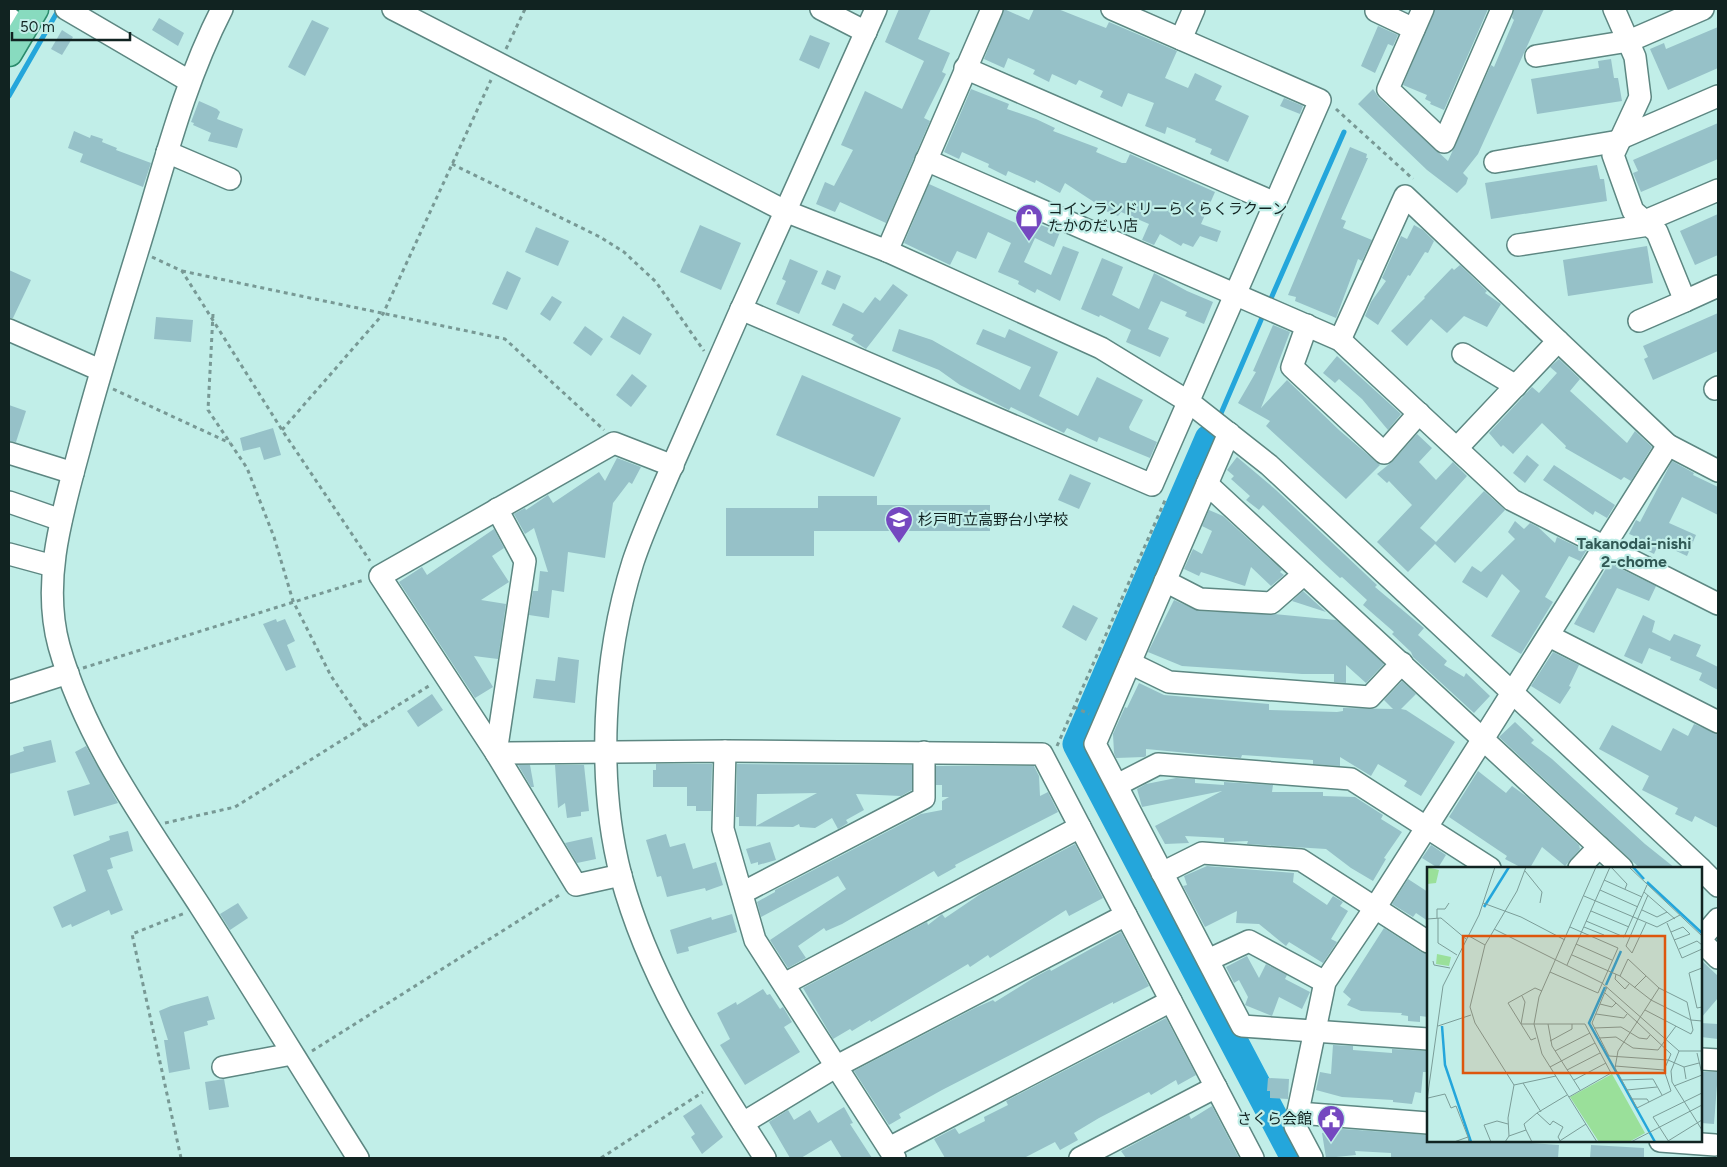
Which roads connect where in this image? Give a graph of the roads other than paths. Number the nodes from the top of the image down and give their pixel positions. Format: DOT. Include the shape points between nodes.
graph roads {
  1 [pos="66,9"];
  2 [pos="222,9"];
  3 [pos="393,9"];
  4 [pos="821,9"];
  5 [pos="876,9"];
  6 [pos="992,9"];
  7 [pos="1112,9"];
  8 [pos="1194,9"];
  9 [pos="1423,9"];
  10 [pos="1502,9"];
  11 [pos="1614,9"];
  12 [pos="1703,9"];
  13 [pos="1374,10"];
  14 [pos="22,19"];
  15 [pos="1414,29"];
  16 [pos="866,32"];
  17 [pos="1181,39"];
  18 [pos="1629,41"];
  19 [pos="9,53"];
  20 [pos="1536,56"];
  21 [pos="965,68"];
  22 [pos="189,81"];
  23 [pos="1718,96"];
  24 [pos="1620,140"];
  25 [pos="166,152"];
  26 [pos="926,160"];
  27 [pos="1495,162"];
  28 [pos="230,179"];
  29 [pos="1718,190"];
  30 [pos="1275,203"];
  31 [pos="785,211"];
  32 [pos="1647,223"];
  33 [pos="1518,245"];
  34 [pos="886,251"];
  35 [pos="1718,286"];
  36 [pos="1236,294"];
  37 [pos="1685,300"];
  38 [pos="741,309"];
  39 [pos="1639,321"];
  40 [pos="1307,325"];
  41 [pos="9,330"];
  42 [pos="1340,340"];
  43 [pos="1558,341"];
  44 [pos="1463,354"];
  45 [pos="98,376"];
  46 [pos="1516,386"];
  47 [pos="1189,402"];
  48 [pos="1419,413"];
  49 [pos="1229,433"];
  50 [pos="1668,445"];
  51 [pos="1457,448"];
  52 [pos="9,453"];
  53 [pos="672,466"];
  54 [pos="1718,471"];
  55 [pos="73,473"];
  56 [pos="1207,484"];
  57 [pos="9,502"];
  58 [pos="497,509"];
  59 [pos="61,520"];
  60 [pos="1605,548"];
  61 [pos="9,554"];
  62 [pos="53,566"];
  63 [pos="1304,574"];
  64 [pos="1165,581"];
  65 [pos="1718,604"];
  66 [pos="1549,636"];
  67 [pos="1130,664"];
  68 [pos="1402,664"];
  69 [pos="68,673"];
  70 [pos="1513,691"];
  71 [pos="9,692"];
  72 [pos="1718,722"];
  73 [pos="1483,739"];
  74 [pos="606,751"];
  75 [pos="725,751"];
  76 [pos="924,752"];
  77 [pos="496,753"];
  78 [pos="1117,785"];
  79 [pos="1080,828"];
  80 [pos="1426,828"];
  81 [pos="1599,847"];
  82 [pos="1488,867"];
  83 [pos="1580,867"];
  84 [pos="1621,867"];
  85 [pos="1698,867"];
  86 [pos="1702,871"];
  87 [pos="1162,873"];
  88 [pos="621,875"];
  89 [pos="1718,886"];
  90 [pos="742,893"];
  91 [pos="1375,908"];
  92 [pos="1126,915"];
  93 [pos="1718,919"];
  94 [pos="1702,939"];
  95 [pos="1427,941"];
  96 [pos="1702,941"];
  97 [pos="1718,958"];
  98 [pos="1208,960"];
  99 [pos="1325,982"];
  100 [pos="784,984"];
  101 [pos="1171,1001"];
  102 [pos="1315,1030"];
  103 [pos="1427,1039"];
  104 [pos="295,1057"];
  105 [pos="1702,1059"];
  106 [pos="1718,1060"];
  107 [pos="837,1066"];
  108 [pos="223,1067"];
  109 [pos="1216,1087"];
  110 [pos="1298,1113"];
  111 [pos="743,1123"];
  112 [pos="1427,1123"];
  113 [pos="1669,1142"];
  114 [pos="1716,1147"];
  115 [pos="892,1153"];
  116 [pos="358,1158"];
  117 [pos="765,1158"];
  118 [pos="1080,1158"];
  119 [pos="1253,1158"];
  120 [pos="1312,1158"];
  1 -- 22 [label="street"];
  2 -- 22 [label="street"];
  3 -- 31 [label="street"];
  4 -- 16 [label="street"];
  5 -- 16 [label="street"];
  6 -- 21 [label="street"];
  7 -- 17 [label="street"];
  8 -- 17 [label="street"];
  9 -- 15 [label="street"];
  10 -- 15 [label="street" via="1444,142 1388,89"];
  11 -- 18 [label="street"];
  12 -- 18 [label="street"];
  13 -- 15 [label="street"];
  14 -- 19 [label="main road"];
  16 -- 31 [label="street"];
  17 -- 30 [label="street" via="1320,100"];
  18 -- 20 [label="street"];
  18 -- 24 [label="street" via="1635,56 1640,97"];
  21 -- 26 [label="street"];
  21 -- 30 [label="street"];
  22 -- 25 [label="street"];
  23 -- 24 [label="street"];
  24 -- 27 [label="street"];
  24 -- 32 [label="street" via="1613,155 1633,211"];
  25 -- 28 [label="street"];
  25 -- 45 [label="street"];
  26 -- 34 [label="street"];
  26 -- 36 [label="street"];
  29 -- 32 [label="street"];
  30 -- 36 [label="street"];
  31 -- 34 [label="street"];
  31 -- 38 [label="street"];
  32 -- 33 [label="street"];
  32 -- 37 [label="street" via="1657,232"];
  34 -- 47 [label="street" via="1101,348"];
  35 -- 37 [label="street"];
  36 -- 40 [label="street"];
  36 -- 47 [label="street"];
  37 -- 39 [label="street"];
  38 -- 47 [label="street" via="1152,485"];
  38 -- 53 [label="street"];
  40 -- 42 [label="street"];
  40 -- 48 [label="street" via="1292,367 1384,452"];
  41 -- 45 [label="street"];
  42 -- 43 [label="street" via="1405,196"];
  42 -- 48 [label="street"];
  43 -- 46 [label="street"];
  43 -- 50 [label="street"];
  44 -- 46 [label="street"];
  45 -- 55 [label="street"];
  46 -- 51 [label="street"];
  47 -- 49 [label="street"];
  48 -- 51 [label="street"];
  49 -- 56 [label="street"];
  49 -- 70 [label="street" via="1269,464"];
  50 -- 54 [label="street"];
  50 -- 60 [label="street"];
  51 -- 60 [label="street" via="1512,500"];
  52 -- 55 [label="street"];
  53 -- 58 [label="street" via="614,443"];
  53 -- 74 [label="street" via="633,562 619,615 607,710"];
  55 -- 59 [label="street"];
  56 -- 63 [label="street"];
  56 -- 64 [label="street"];
  57 -- 59 [label="street"];
  58 -- 77 [label="street" via="525,561"];
  58 -- 77 [label="street" via="380,576"];
  59 -- 62 [label="street"];
  60 -- 65 [label="street"];
  60 -- 66 [label="street"];
  61 -- 62 [label="street"];
  62 -- 69 [label="street" via="53,610 58,644"];
  63 -- 64 [label="street" via="1271,603 1200,598"];
  63 -- 68 [label="street"];
  64 -- 67 [label="street"];
  66 -- 70 [label="street"];
  66 -- 72 [label="street"];
  67 -- 68 [label="street" via="1169,682 1370,697"];
  67 -- 78 [label="street" via="1096,744"];
  68 -- 73 [label="street"];
  69 -- 71 [label="street"];
  69 -- 104 [label="street" via="97,743 147,827"];
  70 -- 73 [label="street"];
  70 -- 85 [label="street"];
  73 -- 80 [label="street"];
  73 -- 81 [label="street"];
  74 -- 75 [label="street"];
  74 -- 77 [label="street"];
  74 -- 88 [label="street"];
  75 -- 76 [label="street"];
  75 -- 90 [label="street" via="723,829"];
  76 -- 79 [label="street" via="1042,754"];
  76 -- 90 [label="street" via="924,798"];
  77 -- 88 [label="street" via="576,885"];
  78 -- 80 [label="street" via="1158,764 1351,780"];
  78 -- 87 [label="street"];
  79 -- 92 [label="street"];
  79 -- 100 [label="street"];
  80 -- 82 [label="street"];
  80 -- 91 [label="street"];
  81 -- 83 [label="street"];
  81 -- 84 [label="street"];
  86 -- 89 [label="street"];
  87 -- 91 [label="street" via="1202,853 1301,860"];
  87 -- 98 [label="street"];
  88 -- 111 [label="street" via="636,922 672,1008"];
  90 -- 100 [label="street" via="756,940"];
  91 -- 95 [label="street"];
  91 -- 99 [label="street"];
  92 -- 101 [label="street"];
  92 -- 107 [label="street"];
  93 -- 94 [label="street"];
  96 -- 97 [label="street"];
  98 -- 99 [label="street" via="1249,941"];
  98 -- 102 [label="street" via="1242,1026"];
  99 -- 102 [label="street"];
  100 -- 107 [label="street"];
  101 -- 109 [label="street"];
  101 -- 115 [label="street"];
  102 -- 103 [label="street"];
  102 -- 110 [label="street"];
  104 -- 108 [label="street"];
  104 -- 116 [label="street"];
  105 -- 106 [label="street"];
  107 -- 111 [label="street"];
  107 -- 115 [label="street"];
  109 -- 118 [label="street"];
  109 -- 119 [label="street"];
  110 -- 112 [label="street"];
  110 -- 120 [label="street" via="1295,1126"];
  111 -- 117 [label="street"];
  113 -- 114 [label="street"];
}
